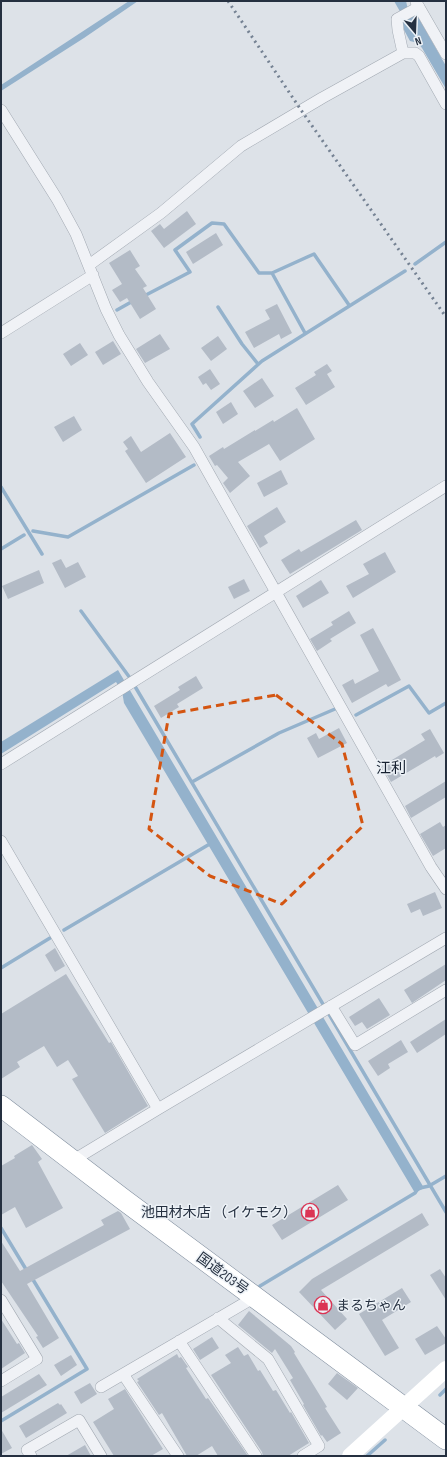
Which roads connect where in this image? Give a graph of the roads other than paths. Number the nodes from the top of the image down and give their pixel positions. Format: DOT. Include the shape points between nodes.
graph roads {
  1 [pos="417,4"];
  2 [pos="403,53"];
  3 [pos="446,54"];
  4 [pos="446,104"];
  5 [pos="1,110"];
  6 [pos="91,270"];
  7 [pos="1,333"];
  8 [pos="446,486"];
  9 [pos="276,592"];
  10 [pos="1,764"];
  11 [pos="1,841"];
  12 [pos="446,889"];
  13 [pos="446,938"];
  14 [pos="446,990"];
  15 [pos="331,1006"];
  16 [pos="1,1106"];
  17 [pos="158,1109"];
  18 [pos="72,1161"];
  19 [pos="255,1297"];
  20 [pos="1,1300"];
  21 [pos="218,1318"];
  22 [pos="179,1341"];
  23 [pos="446,1369"];
  24 [pos="123,1374"];
  25 [pos="1,1381"];
  26 [pos="101,1387"];
  27 [pos="403,1407"];
  28 [pos="446,1439"];
  29 [pos="354,1455"];
  30 [pos="31,1456"];
  31 [pos="101,1456"];
  32 [pos="178,1456"];
  33 [pos="256,1456"];
  34 [pos="303,1456"];
  1 -- 2 [label="street" via="397,19"];
  1 -- 3 [label="street"];
  2 -- 4 [label="street" via="415,53 419,56"];
  2 -- 6 [label="street" via="241,146"];
  5 -- 6 [label="street" via="57,199 76,234"];
  6 -- 7 [label="street"];
  6 -- 9 [label="street" via="119,336 194,447"];
  8 -- 9 [label="street"];
  9 -- 10 [label="street"];
  9 -- 12 [label="street" via="431,867"];
  11 -- 17 [label="street"];
  13 -- 15 [label="street"];
  14 -- 15 [label="street" via="355,1045"];
  15 -- 17 [label="street"];
  16 -- 18 [label="highway, 国道203号"];
  17 -- 18 [label="street"];
  18 -- 19 [label="highway, 国道203号"];
  19 -- 21 [label="street"];
  19 -- 27 [label="highway, 国道203号"];
  20 -- 25 [label="street" via="37,1359"];
  21 -- 22 [label="street"];
  21 -- 34 [label="street" via="268,1359 319,1446"];
  22 -- 24 [label="street"];
  22 -- 33 [label="street"];
  23 -- 27 [label="street"];
  24 -- 26 [label="street"];
  24 -- 32 [label="street"];
  27 -- 28 [label="highway, 国道203号"];
  27 -- 29 [label="street"];
  30 -- 31 [label="street" via="28,1450 79,1420"];
}
